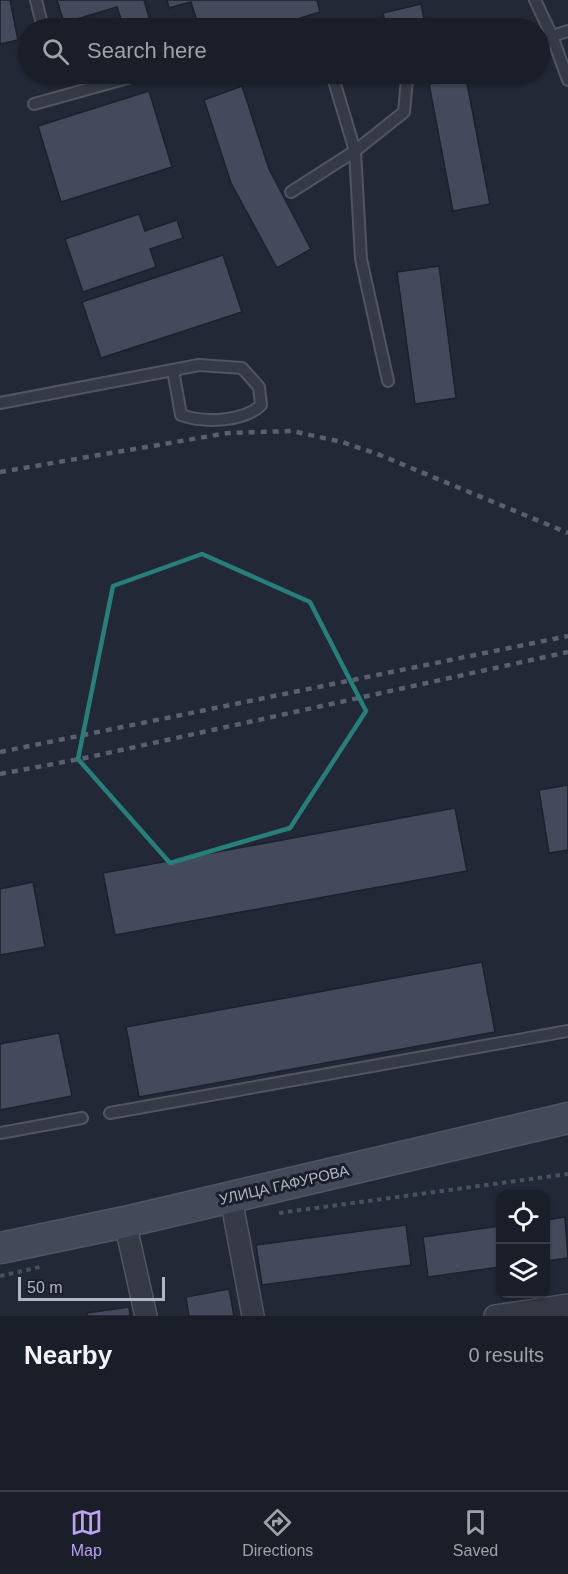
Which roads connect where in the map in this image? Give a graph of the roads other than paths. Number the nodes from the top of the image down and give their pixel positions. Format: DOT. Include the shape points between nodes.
graph roads {
  1 [pos="36,0"];
  2 [pos="535,0"];
  3 [pos="40,18"];
  4 [pos="544,18"];
  5 [pos="550,32"];
  6 [pos="568,32"];
  7 [pos="552,36"];
  8 [pos="568,80"];
  9 [pos="106,84"];
  10 [pos="335,84"];
  11 [pos="407,84"];
  12 [pos="34,104"];
  13 [pos="355,151"];
  14 [pos="291,192"];
  15 [pos="173,370"];
  16 [pos="388,381"];
  17 [pos="0,403"];
  18 [pos="568,1031"];
  19 [pos="111,1113"];
  20 [pos="82,1118"];
  21 [pos="568,1118"];
  22 [pos="0,1133"];
  23 [pos="231,1198"];
  24 [pos="125,1222"];
  25 [pos="0,1248"];
  26 [pos="568,1305"];
  27 [pos="146,1316"];
  28 [pos="254,1316"];
  29 [pos="495,1316"];
  1 -- 3 [label="lane"];
  2 -- 4 [label="lane"];
  5 -- 7 [label="lane"];
  6 -- 7 [label="lane"];
  7 -- 8 [label="lane"];
  9 -- 12 [label="lane"];
  10 -- 13 [label="lane"];
  11 -- 13 [label="lane" via="404,112"];
  13 -- 14 [label="lane"];
  13 -- 16 [label="lane" via="361,259"];
  15 -- 15 [label="lane" via="199,365 242,368 259,387 261,405 251,414 197,420 181,415"];
  15 -- 17 [label="lane"];
  18 -- 19 [label="lane"];
  20 -- 22 [label="lane"];
  21 -- 23 [label="main road, УЛИЦА ГАФУРОВА"];
  23 -- 24 [label="main road, УЛИЦА ГАФУРОВА"];
  23 -- 28 [label="street"];
  24 -- 25 [label="main road, УЛИЦА ГАФУРОВА"];
  24 -- 27 [label="street"];
  26 -- 29 [label="street"];
}
